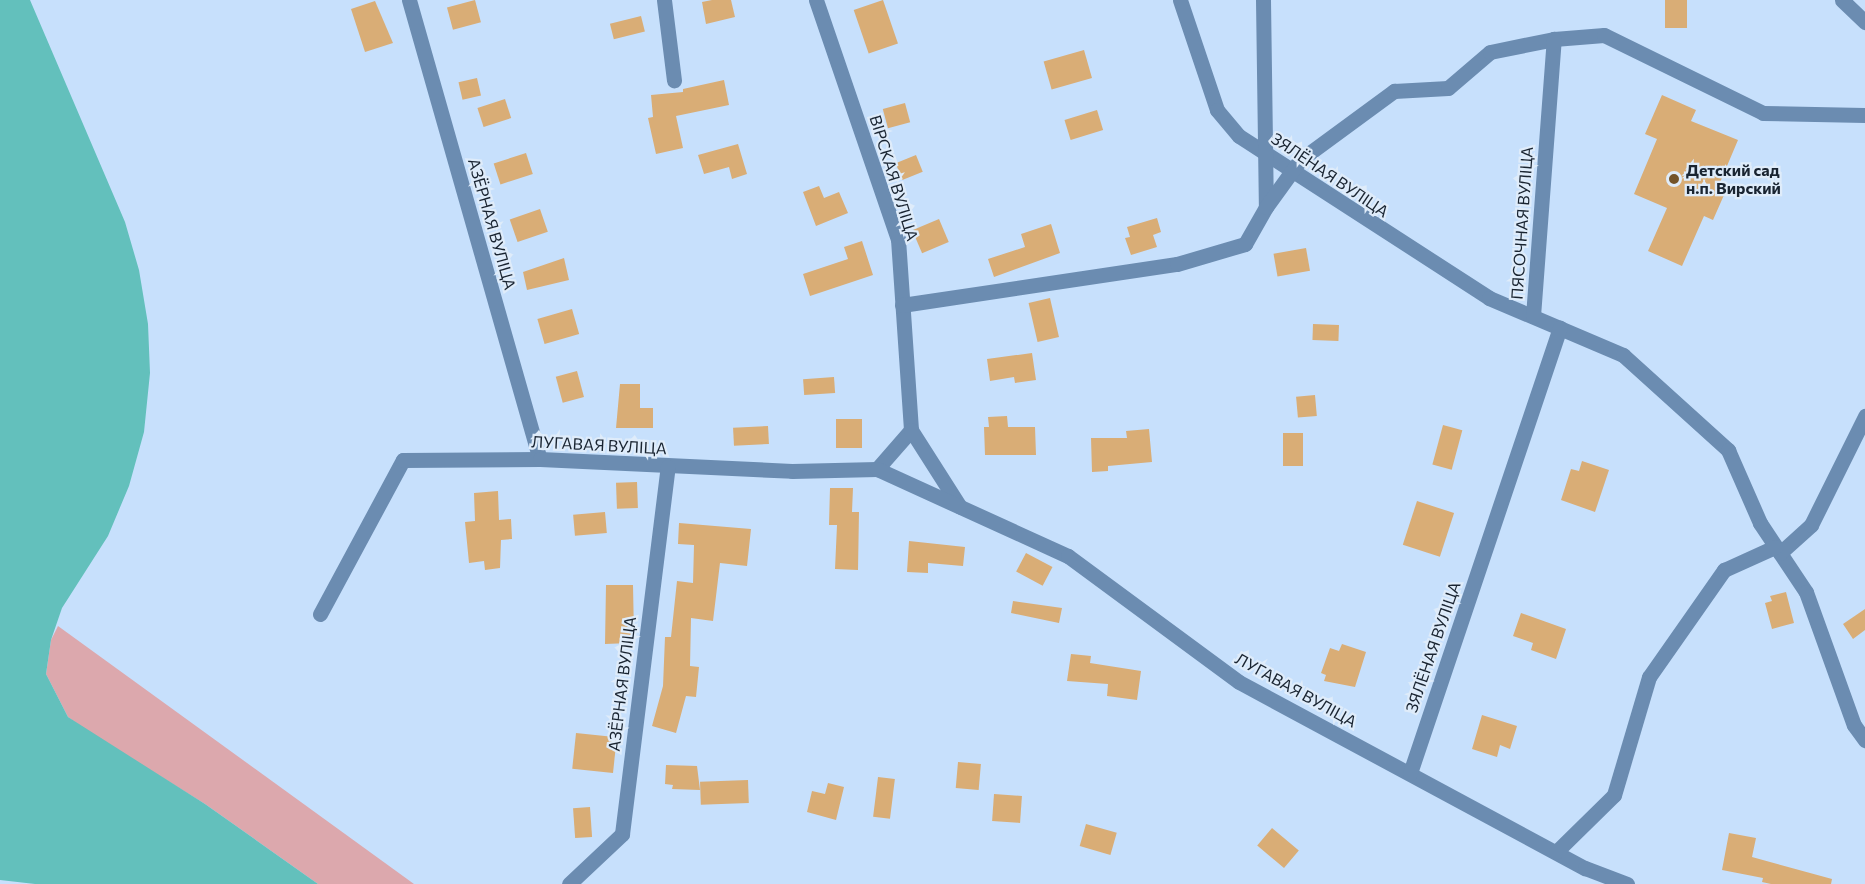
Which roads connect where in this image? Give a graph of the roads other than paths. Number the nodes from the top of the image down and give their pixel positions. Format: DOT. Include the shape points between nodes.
graph roads {
  1 [pos="409,0"];
  2 [pos="664,0"];
  3 [pos="816,0"];
  4 [pos="1180,0"];
  5 [pos="1263,0"];
  6 [pos="1842,0"];
  7 [pos="1865,22"];
  8 [pos="1554,39"];
  9 [pos="674,80"];
  10 [pos="1865,115"];
  11 [pos="1265,154"];
  12 [pos="1292,171"];
  13 [pos="1266,207"];
  14 [pos="902,305"];
  15 [pos="1533,316"];
  16 [pos="1560,328"];
  17 [pos="1865,416"];
  18 [pos="911,430"];
  19 [pos="540,459"];
  20 [pos="668,467"];
  21 [pos="877,469"];
  22 [pos="960,507"];
  23 [pos="1778,550"];
  24 [pos="320,614"];
  25 [pos="1865,740"];
  26 [pos="1410,773"];
  27 [pos="1556,852"];
  28 [pos="569,884"];
  29 [pos="1627,884"];
  1 -- 19 [label="street, АЗЁРНАЯ ВУЛІЦА"];
  2 -- 9 [label="street"];
  3 -- 14 [label="street, ВІРСКАЯ ВУЛІЦА" via="898,239"];
  4 -- 11 [label="street, ЗЯЛЁНАЯ ВУЛІЦА" via="1217,110 1239,136"];
  5 -- 11 [label="street"];
  6 -- 7 [label="street"];
  8 -- 10 [label="street" via="1604,35 1763,114"];
  8 -- 12 [label="street" via="1490,52 1448,88 1394,91 1300,160"];
  8 -- 15 [label="street, ПЯСОЧНАЯ ВУЛІЦА"];
  11 -- 12 [label="street, ЗЯЛЁНАЯ ВУЛІЦА"];
  11 -- 13 [label="street"];
  12 -- 13 [label="street"];
  12 -- 15 [label="street, ЗЯЛЁНАЯ ВУЛІЦА" via="1489,298"];
  13 -- 14 [label="street" via="1245,244 1177,264"];
  14 -- 18 [label="street, ВІРСКАЯ ВУЛІЦА"];
  15 -- 16 [label="street, ПЯСОЧНАЯ ВУЛІЦА"];
  16 -- 23 [label="street, ПЯСОЧНАЯ ВУЛІЦА" via="1623,355 1728,450 1760,523"];
  16 -- 26 [label="street, ЗЯЛЁНАЯ ВУЛІЦА"];
  17 -- 23 [label="street" via="1810,525"];
  18 -- 21 [label="street"];
  18 -- 22 [label="street"];
  19 -- 20 [label="street, ЛУГАВАЯ ВУЛІЦА"];
  19 -- 24 [label="street, ЛУГАВАЯ ВУЛІЦА" via="403,460"];
  20 -- 21 [label="street, ЛУГАВАЯ ВУЛІЦА"];
  20 -- 28 [label="street, АЗЁРНАЯ ВУЛІЦА" via="622,834"];
  21 -- 22 [label="street, ЛУГАВАЯ ВУЛІЦА"];
  22 -- 26 [label="street, ЛУГАВАЯ ВУЛІЦА" via="1068,556 1239,682"];
  23 -- 25 [label="street, ПЯСОЧНАЯ ВУЛІЦА" via="1806,592 1854,724"];
  23 -- 27 [label="street" via="1724,570 1649,677 1614,795"];
  26 -- 27 [label="street, ЛУГАВАЯ ВУЛІЦА"];
  27 -- 29 [label="street, ЛУГАВАЯ ВУЛІЦА"];
}
